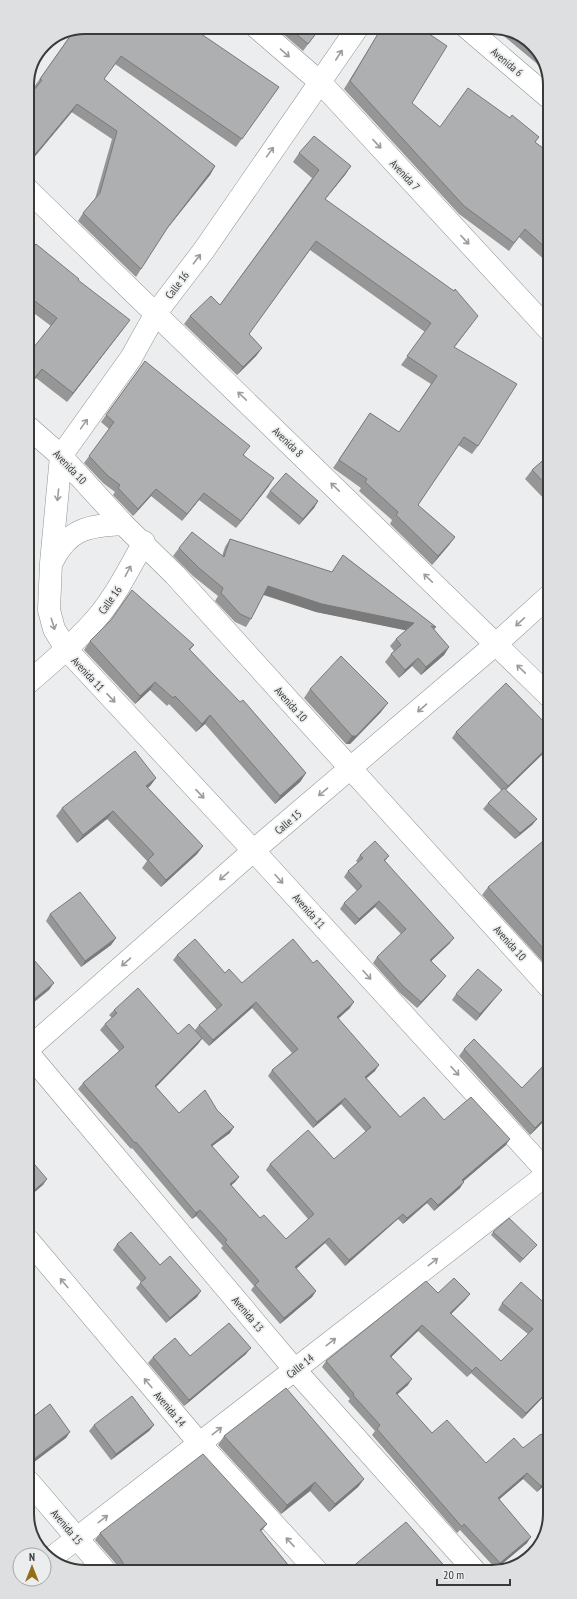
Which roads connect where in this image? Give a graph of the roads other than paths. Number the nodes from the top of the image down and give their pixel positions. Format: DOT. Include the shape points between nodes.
graph roads {
  1 [pos="264,34"];
  2 [pos="353,34"];
  3 [pos="474,34"];
  4 [pos="321,83"];
  5 [pos="543,93"];
  6 [pos="34,195"];
  7 [pos="156,313"];
  8 [pos="543,324"];
  9 [pos="34,432"];
  10 [pos="61,456"];
  11 [pos="123,524"];
  12 [pos="144,542"];
  13 [pos="51,563"];
  14 [pos="543,601"];
  15 [pos="496,644"];
  16 [pos="66,649"];
  17 [pos="34,678"];
  18 [pos="543,690"];
  19 [pos="350,770"];
  20 [pos="253,851"];
  21 [pos="543,980"];
  22 [pos="34,1044"];
  23 [pos="34,1060"];
  24 [pos="543,1166"];
  25 [pos="543,1178"];
  26 [pos="34,1248"];
  27 [pos="295,1370"];
  28 [pos="200,1444"];
  29 [pos="34,1488"];
  30 [pos="77,1539"];
  31 [pos="55,1555"];
  32 [pos="100,1565"];
  33 [pos="311,1565"];
  34 [pos="470,1565"];
  1 -- 4 [label="street, Avenida 7, one-way"];
  4 -- 2 [label="street, Calle 16, one-way"];
  3 -- 5 [label="street, Avenida 6"];
  7 -- 4 [label="street, Calle 16, one-way" via="204,250 259,168"];
  4 -- 8 [label="street, Avenida 7, one-way"];
  6 -- 7 [label="street, Avenida 8"];
  10 -- 7 [label="street, Calle 16, one-way" via="131,358"];
  15 -- 7 [label="street, Avenida 8, one-way"];
  9 -- 10 [label="street, Avenida 10"];
  10 -- 11 [label="street, Avenida 10"];
  10 -- 13 [label="street, one-way"];
  11 -- 12 [label="street, Avenida 10"];
  11 -- 13 [label="street" via="99,525 76,532 58,548"];
  16 -- 12 [label="street, Calle 16, one-way" via="96,620 123,580"];
  12 -- 19 [label="street, Avenida 10"];
  13 -- 16 [label="street, one-way" via="49,610 54,629"];
  14 -- 15 [label="street, Calle 15, one-way"];
  18 -- 15 [label="street, Avenida 8, one-way"];
  15 -- 19 [label="street, Calle 15, one-way"];
  16 -- 17 [label="street, Calle 16"];
  16 -- 20 [label="street, Avenida 11, one-way"];
  19 -- 20 [label="street, Calle 15, one-way"];
  19 -- 21 [label="street, Avenida 10"];
  20 -- 22 [label="street, Calle 15, one-way"];
  20 -- 24 [label="street, Avenida 11, one-way"];
  23 -- 27 [label="street, Avenida 13"];
  27 -- 25 [label="street, Calle 14, one-way"];
  28 -- 26 [label="street, Avenida 14, one-way"];
  28 -- 27 [label="street, Calle 14, one-way"];
  27 -- 34 [label="street, Avenida 13"];
  30 -- 28 [label="street, Calle 14, one-way"];
  33 -- 28 [label="street, Avenida 14, one-way"];
  29 -- 30 [label="street, Avenida 15"];
  30 -- 31 [label="street, Calle 14"];
  30 -- 32 [label="street, Avenida 15"];
}
